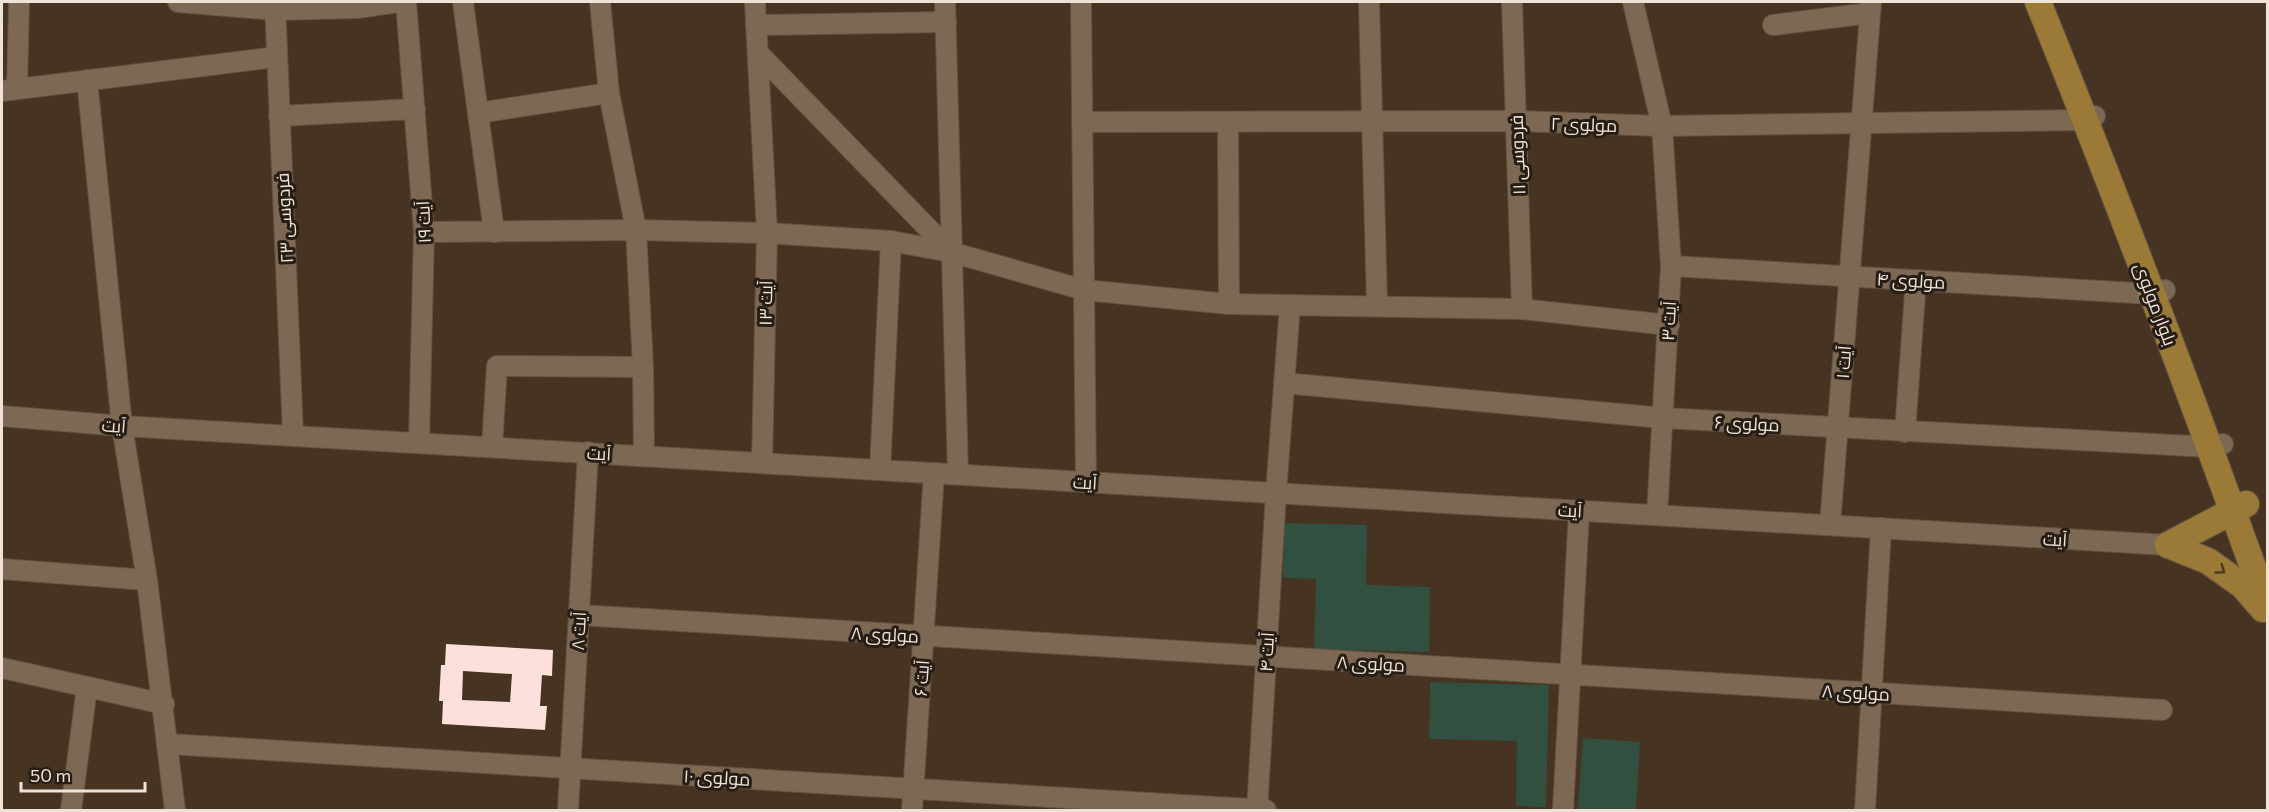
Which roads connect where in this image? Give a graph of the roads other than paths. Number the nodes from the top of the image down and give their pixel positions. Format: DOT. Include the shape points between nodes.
graph roads {
  1 [pos="19,2"];
  2 [pos="178,2"];
  3 [pos="398,2"];
  4 [pos="406,2"];
  5 [pos="463,2"];
  6 [pos="600,2"];
  7 [pos="755,2"];
  8 [pos="945,2"];
  9 [pos="1081,2"];
  10 [pos="1369,2"];
  11 [pos="1512,2"];
  12 [pos="1633,2"];
  13 [pos="2038,2"];
  14 [pos="2051,2"];
  15 [pos="275,6"];
  16 [pos="1870,7"];
  17 [pos="946,22"];
  18 [pos="756,25"];
  19 [pos="1773,25"];
  20 [pos="758,53"];
  21 [pos="276,57"];
  22 [pos="87,80"];
  23 [pos="9,90"];
  24 [pos="609,93"];
  25 [pos="415,109"];
  26 [pos="478,113"];
  27 [pos="279,116"];
  28 [pos="2091,118"];
  29 [pos="1516,121"];
  30 [pos="1082,122"];
  31 [pos="1228,122"];
  32 [pos="1372,122"];
  33 [pos="1862,122"];
  34 [pos="1662,126"];
  35 [pos="636,230"];
  36 [pos="424,232"];
  37 [pos="494,232"];
  38 [pos="767,233"];
  39 [pos="891,241"];
  40 [pos="951,252"];
  41 [pos="1671,266"];
  42 [pos="1850,276"];
  43 [pos="1916,280"];
  44 [pos="1084,290"];
  45 [pos="2158,292"];
  46 [pos="1230,304"];
  47 [pos="1290,305"];
  48 [pos="1377,305"];
  49 [pos="1522,309"];
  50 [pos="1669,325"];
  51 [pos="644,367"];
  52 [pos="1284,384"];
  53 [pos="2,416"];
  54 [pos="1663,418"];
  55 [pos="122,426"];
  56 [pos="1838,428"];
  57 [pos="1905,432"];
  58 [pos="293,435"];
  59 [pos="419,442"];
  60 [pos="2217,446"];
  61 [pos="492,447"];
  62 [pos="588,452"];
  63 [pos="644,456"];
  64 [pos="762,463"];
  65 [pos="880,470"];
  66 [pos="934,473"];
  67 [pos="958,474"];
  68 [pos="1086,482"];
  69 [pos="1276,493"];
  70 [pos="2239,507"];
  71 [pos="1579,511"];
  72 [pos="1657,515"];
  73 [pos="1830,525"];
  74 [pos="1881,528"];
  75 [pos="2168,545"];
  76 [pos="2268,560"];
  77 [pos="2,568"];
  78 [pos="147,580"];
  79 [pos="2268,609"];
  80 [pos="579,615"];
  81 [pos="2268,615"];
  82 [pos="924,636"];
  83 [pos="1266,656"];
  84 [pos="2,668"];
  85 [pos="1570,675"];
  86 [pos="87,687"];
  87 [pos="1872,693"];
  88 [pos="164,704"];
  89 [pos="2162,710"];
  90 [pos="168,744"];
  91 [pos="570,768"];
  92 [pos="914,789"];
  93 [pos="1865,807"];
  94 [pos="71,810"];
  95 [pos="175,810"];
  96 [pos="568,810"];
  97 [pos="912,810"];
  98 [pos="1257,810"];
  99 [pos="1266,810"];
  100 [pos="1563,810"];
  1 -- 23 [label="street"];
  2 -- 15 [label="street"];
  3 -- 15 [label="street" via="357,8"];
  4 -- 25 [label="street, آیت ۱۹"];
  5 -- 26 [label="street"];
  6 -- 24 [label="street"];
  7 -- 18 [label="street, آیت ۱۳"];
  8 -- 17 [label="street"];
  9 -- 30 [label="street"];
  10 -- 32 [label="street"];
  11 -- 29 [label="street, فردوسی ۱۱"];
  12 -- 34 [label="street, آیت ۳"];
  13 -- 28 [label="main road, بلوار مولوی"];
  14 -- 28 [label="main road, بلوار مولوی"];
  15 -- 21 [label="street, فردوسی ۲۳"];
  16 -- 19 [label="street"];
  16 -- 33 [label="street, آیت ۱"];
  17 -- 18 [label="street"];
  17 -- 40 [label="street"];
  18 -- 20 [label="street, آیت ۱۳"];
  20 -- 38 [label="street, آیت ۱۳"];
  20 -- 40 [label="street"];
  21 -- 22 [label="street"];
  21 -- 27 [label="street, فردوسی ۲۳"];
  22 -- 23 [label="street"];
  22 -- 55 [label="street"];
  24 -- 26 [label="street"];
  24 -- 35 [label="street"];
  25 -- 27 [label="street"];
  25 -- 36 [label="street, آیت ۱۹"];
  26 -- 37 [label="street"];
  27 -- 58 [label="street, فردوسی ۲۳"];
  28 -- 33 [label="street, مولوی ۲"];
  28 -- 45 [label="main road, بلوار مولوی"];
  29 -- 32 [label="street, مولوی ۲"];
  29 -- 34 [label="street, مولوی ۲"];
  29 -- 49 [label="street, فردوسی ۱۱"];
  30 -- 31 [label="street, مولوی ۲"];
  30 -- 44 [label="street"];
  31 -- 32 [label="street, مولوی ۲"];
  31 -- 46 [label="street"];
  32 -- 48 [label="street"];
  33 -- 34 [label="street, مولوی ۲"];
  33 -- 42 [label="street, آیت ۱"];
  34 -- 41 [label="street, آیت ۳"];
  35 -- 37 [label="street"];
  35 -- 38 [label="street"];
  35 -- 51 [label="street"];
  36 -- 37 [label="street"];
  36 -- 59 [label="street, آیت ۱۹"];
  38 -- 39 [label="street"];
  38 -- 64 [label="street, آیت ۱۳"];
  39 -- 40 [label="street"];
  39 -- 65 [label="street"];
  40 -- 44 [label="street"];
  40 -- 67 [label="street"];
  41 -- 42 [label="street, مولوی ۴"];
  41 -- 50 [label="street, آیت ۳"];
  42 -- 43 [label="street, مولوی ۴"];
  42 -- 56 [label="street, آیت ۱"];
  43 -- 45 [label="street, مولوی ۴"];
  43 -- 57 [label="street"];
  44 -- 46 [label="street"];
  44 -- 68 [label="street"];
  45 -- 60 [label="main road, بلوار مولوی"];
  46 -- 47 [label="street"];
  47 -- 48 [label="street"];
  47 -- 52 [label="street, آیت ۴"];
  48 -- 49 [label="street"];
  49 -- 50 [label="street"];
  50 -- 54 [label="street, آیت ۳"];
  51 -- 61 [label="street" via="497,366"];
  51 -- 63 [label="street"];
  52 -- 54 [label="street, مولوی ۶"];
  52 -- 69 [label="street, آیت ۴"];
  53 -- 55 [label="street, آیت"];
  54 -- 56 [label="street, مولوی ۶"];
  54 -- 72 [label="street, آیت ۳"];
  55 -- 58 [label="street, آیت"];
  55 -- 78 [label="street"];
  56 -- 57 [label="street, مولوی ۶"];
  56 -- 73 [label="street, آیت ۱"];
  57 -- 60 [label="street, مولوی ۶"];
  58 -- 59 [label="street, آیت"];
  59 -- 61 [label="street, آیت"];
  60 -- 70 [label="main road, بلوار مولوی"];
  61 -- 62 [label="street, آیت"];
  62 -- 63 [label="street, آیت"];
  62 -- 80 [label="street, آیت ۸"];
  63 -- 64 [label="street, آیت"];
  64 -- 65 [label="street, آیت"];
  65 -- 66 [label="street, آیت"];
  66 -- 67 [label="street, آیت"];
  66 -- 82 [label="street, آیت ۶"];
  67 -- 68 [label="street, آیت"];
  68 -- 69 [label="street, آیت"];
  69 -- 71 [label="street, آیت"];
  69 -- 83 [label="street, آیت ۴"];
  70 -- 75 [label="main road"];
  70 -- 76 [label="main road, بلوار مولوی"];
  70 -- 79 [label="main road, بلوار مولوی"];
  71 -- 72 [label="street, آیت"];
  71 -- 85 [label="street"];
  72 -- 73 [label="street, آیت"];
  73 -- 74 [label="street, آیت"];
  74 -- 75 [label="street, آیت"];
  74 -- 87 [label="street"];
  75 -- 81 [label="main road, one-way" via="2208,561 2243,586"];
  77 -- 78 [label="street"];
  78 -- 88 [label="street"];
  80 -- 82 [label="street, مولوی ۸"];
  80 -- 91 [label="street, آیت ۸"];
  82 -- 83 [label="street, مولوی ۸"];
  82 -- 92 [label="street, آیت ۶"];
  83 -- 85 [label="street, مولوی ۸"];
  83 -- 98 [label="street, آیت ۴"];
  84 -- 86 [label="street"];
  85 -- 87 [label="street, مولوی ۸"];
  85 -- 100 [label="street"];
  86 -- 88 [label="street"];
  86 -- 94 [label="street"];
  87 -- 89 [label="street, مولوی ۸"];
  87 -- 93 [label="street"];
  88 -- 90 [label="street"];
  90 -- 91 [label="street, مولوی ۱۰"];
  90 -- 95 [label="street"];
  91 -- 92 [label="street, مولوی ۱۰"];
  91 -- 96 [label="street, آیت ۸"];
  92 -- 97 [label="street, آیت ۶"];
  92 -- 98 [label="street, مولوی ۱۰"];
  98 -- 99 [label="street, مولوی ۱۰"];
}
